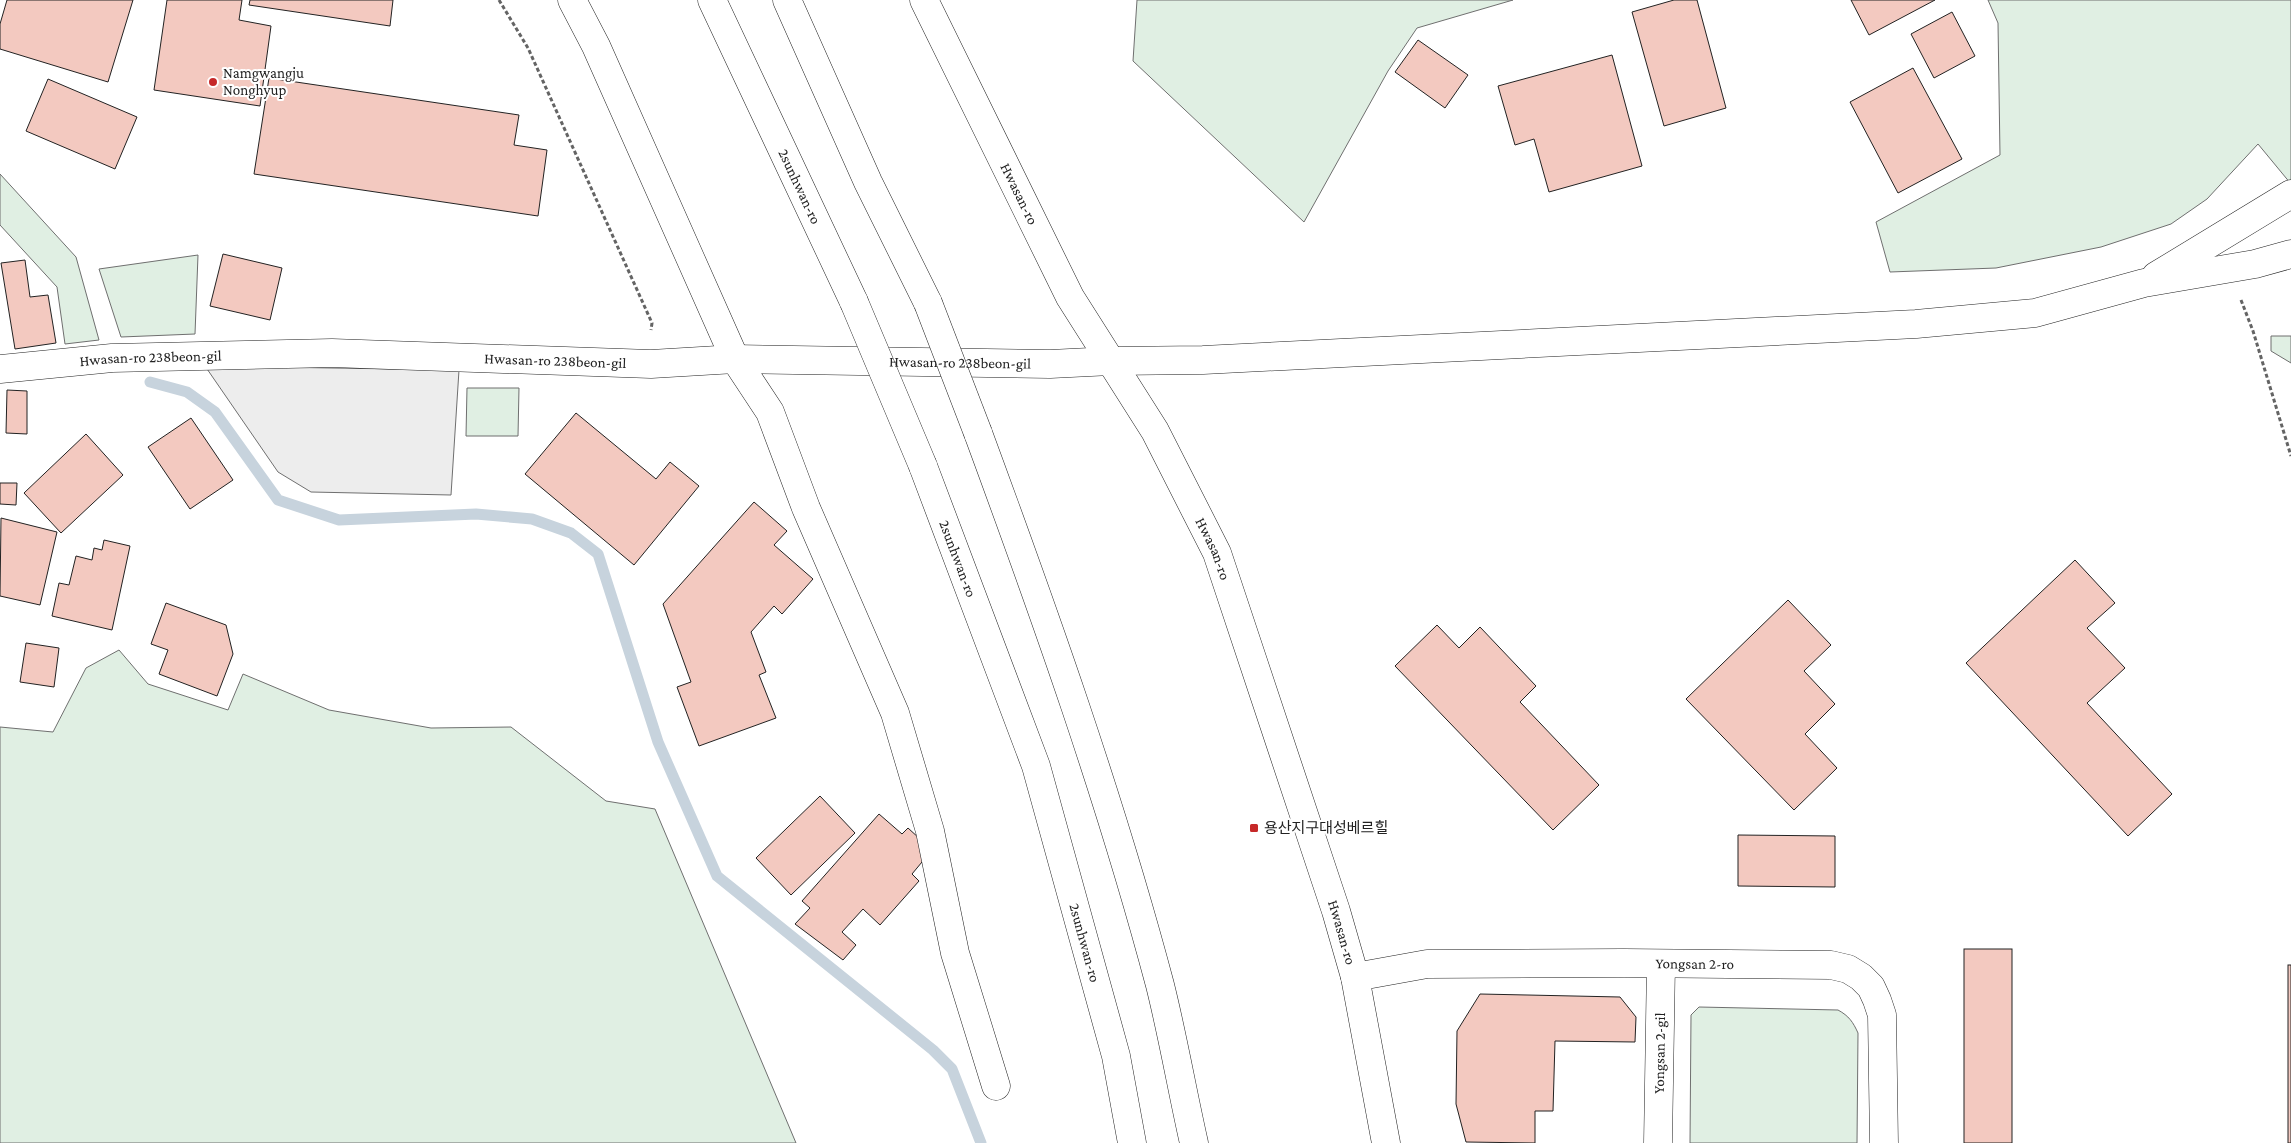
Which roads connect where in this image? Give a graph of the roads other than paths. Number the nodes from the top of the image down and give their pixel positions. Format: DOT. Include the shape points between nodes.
graph roads {
  1 [pos="572,0"];
  2 [pos="712,0"];
  3 [pos="787,0"];
  4 [pos="802,0"];
  5 [pos="924,0"];
  6 [pos="868,182"];
  7 [pos="2291,194"];
  8 [pos="2291,254"];
  9 [pos="2144,283"];
  10 [pos="736,359"];
  11 [pos="1111,360"];
  12 [pos="0,369"];
  13 [pos="1661,964"];
  14 [pos="1355,977"];
  15 [pos="996,1086"];
  16 [pos="1132,1143"];
  17 [pos="1194,1143"];
  18 [pos="1386,1143"];
  19 [pos="1658,1143"];
  20 [pos="1884,1143"];
  1 -- 10 [label="main road" via="596,46"];
  2 -- 16 [label="main road, 2sunhwan-ro, bridge" via="854,302 923,466 1036,766 1116,1056"];
  3 -- 6 [label="main road"];
  4 -- 6 [label="main road"];
  5 -- 11 [label="main road, Hwasan-ro" via="1070,297"];
  6 -- 17 [label="main road, bridge" via="928,303 1040,600 1104,792 1160,986"];
  7 -- 9 [label="main road"];
  8 -- 9 [label="main road" via="2228,269"];
  9 -- 11 [label="main road, Hwasan-ro 238beon-gil" via="2035,313 1916,324 1203,360"];
  10 -- 11 [label="main road, Hwasan-ro 238beon-gil" via="1050,364"];
  10 -- 12 [label="main road, Hwasan-ro 238beon-gil" via="651,364 332,353 112,358"];
  10 -- 15 [label="main road" via="770,412 806,508 895,713 930,831 955,953"];
  11 -- 14 [label="main road, Hwasan-ro" via="1155,431 1217,553 1336,910"];
  13 -- 14 [label="main road, Yongsan 2-ro" via="1427,964"];
  13 -- 19 [label="main road, Yongsan 2-gil"];
  13 -- 20 [label="main road, Yongsan 2-ro" via="1831,966 1848,969 1861,976 1871,987 1882,1015"];
  14 -- 18 [label="main road, Hwasan-ro"];
}
